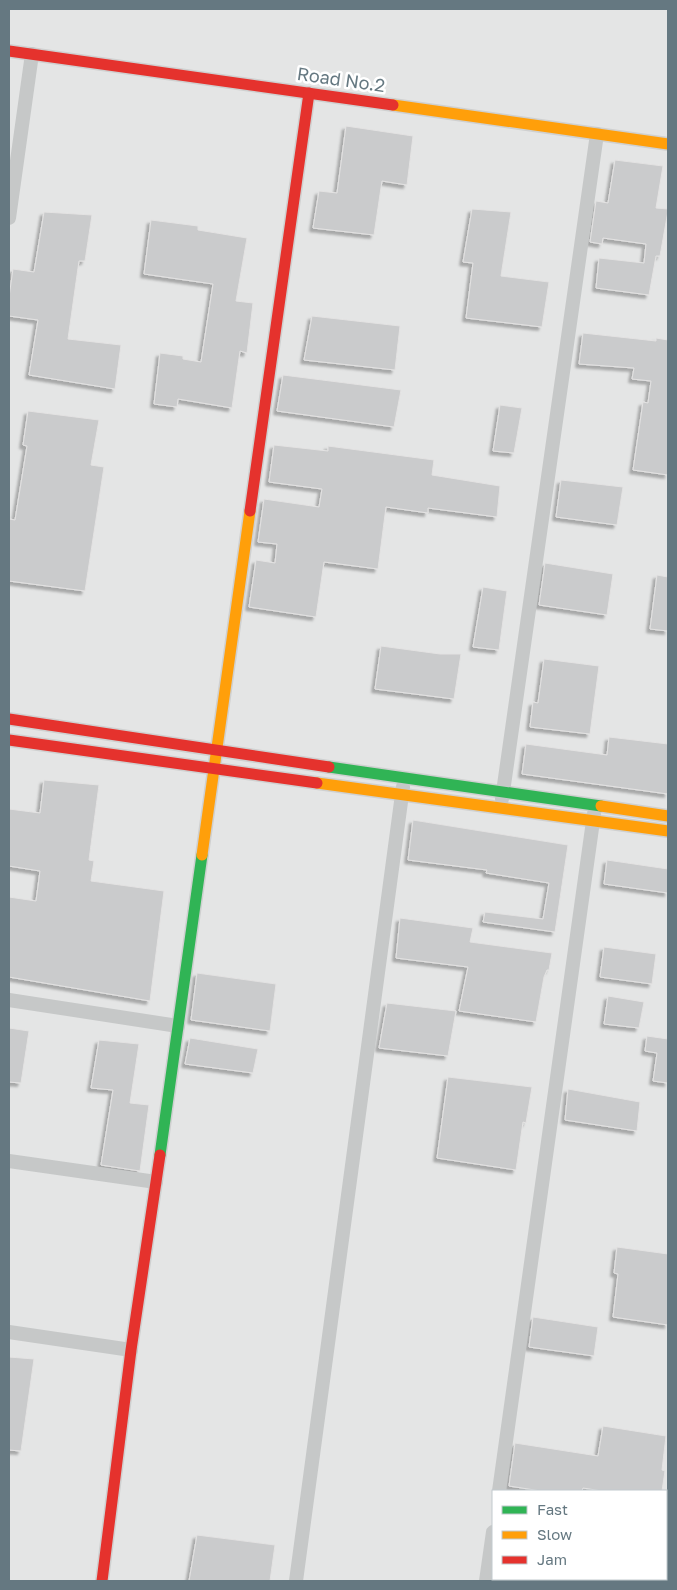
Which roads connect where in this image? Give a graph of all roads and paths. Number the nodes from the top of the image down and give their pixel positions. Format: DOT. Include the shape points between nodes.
graph roads {
  1 [pos="9,51"];
  2 [pos="32,54"];
  3 [pos="309,93"];
  4 [pos="598,134"];
  5 [pos="668,144"];
  6 [pos="9,218"];
  7 [pos="9,719"];
  8 [pos="9,740"];
  9 [pos="216,752"];
  10 [pos="214,768"];
  11 [pos="404,778"];
  12 [pos="503,792"];
  13 [pos="402,793"];
  14 [pos="596,805"];
  15 [pos="501,807"];
  16 [pos="668,816"];
  17 [pos="594,820"];
  18 [pos="668,831"];
  19 [pos="9,1000"];
  20 [pos="178,1026"];
  21 [pos="9,1162"];
  22 [pos="156,1182"];
  23 [pos="9,1332"];
  24 [pos="131,1350"];
  25 [pos="499,1490"];
  26 [pos="492,1539"];
  27 [pos="102,1581"];
  28 [pos="296,1581"];
  29 [pos="486,1581"];
  1 -- 2 [label="street, Road No.2"];
  2 -- 3 [label="street, Road No.2"];
  2 -- 6 [label="street"];
  3 -- 4 [label="street, Road No.2"];
  3 -- 9 [label="street"];
  4 -- 5 [label="street, Road No.2"];
  4 -- 12 [label="street"];
  7 -- 9 [label="street"];
  8 -- 10 [label="street"];
  9 -- 10 [label="street"];
  9 -- 11 [label="street"];
  10 -- 13 [label="street"];
  10 -- 20 [label="street"];
  11 -- 12 [label="street"];
  11 -- 13 [label="street"];
  12 -- 14 [label="street"];
  12 -- 15 [label="street"];
  13 -- 15 [label="street"];
  13 -- 28 [label="street"];
  14 -- 16 [label="street"];
  14 -- 17 [label="street"];
  15 -- 17 [label="street"];
  17 -- 18 [label="street"];
  17 -- 25 [label="street"];
  19 -- 20 [label="street"];
  20 -- 22 [label="street"];
  21 -- 22 [label="street"];
  22 -- 24 [label="street"];
  23 -- 24 [label="street"];
  24 -- 27 [label="street"];
  26 -- 29 [label="street"];
}
